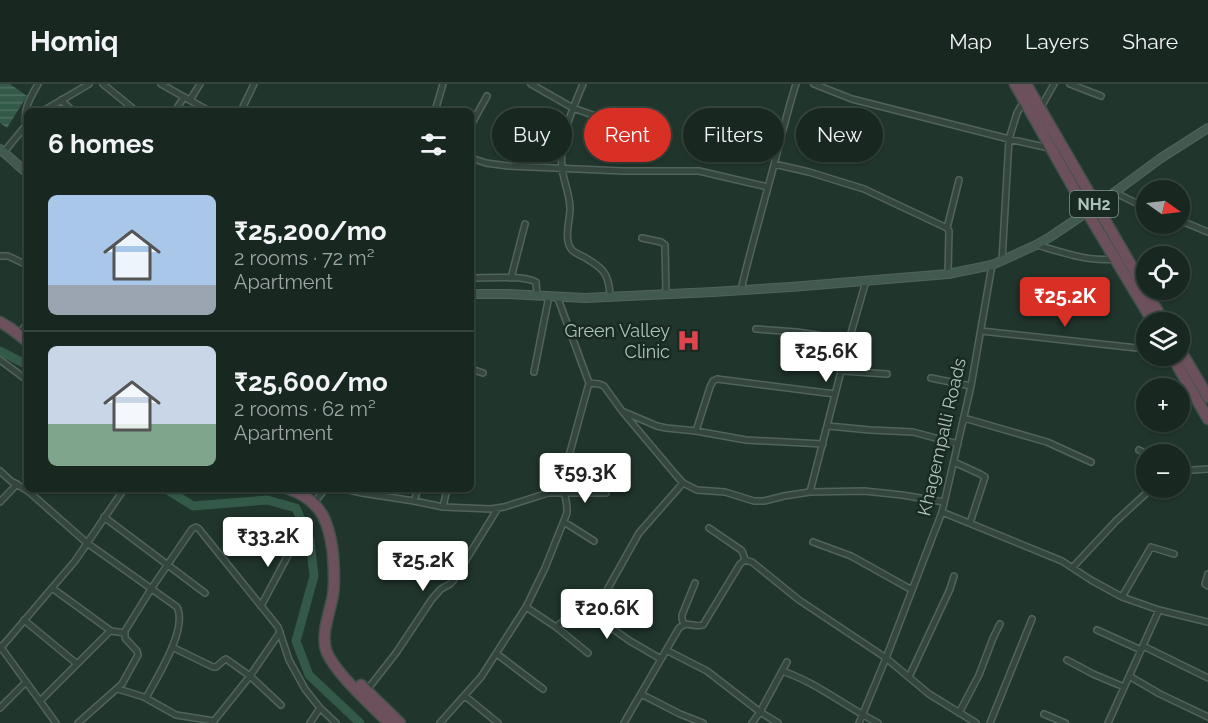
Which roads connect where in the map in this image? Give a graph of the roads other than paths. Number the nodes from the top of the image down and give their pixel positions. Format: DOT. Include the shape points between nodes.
graph roads {
  1 [pos="38,84"];
  2 [pos="89,84"];
  3 [pos="104,84"];
  4 [pos="161,84"];
  5 [pos="200,84"];
  6 [pos="254,84"];
  7 [pos="443,84"];
  8 [pos="531,84"];
  9 [pos="583,84"];
  10 [pos="796,84"];
  11 [pos="814,84"];
  12 [pos="1015,84"];
  13 [pos="1026,84"];
  14 [pos="1054,84"];
  15 [pos="1070,84"];
  16 [pos="487,96"];
  17 [pos="1101,96"];
  18 [pos="187,99"];
  19 [pos="61,100"];
  20 [pos="1025,100"];
  21 [pos="26,108"];
  22 [pos="48,108"];
  23 [pos="70,108"];
  24 [pos="132,108"];
  25 [pos="178,108"];
  26 [pos="204,108"];
  27 [pos="242,108"];
  28 [pos="436,108"];
  29 [pos="573,108"];
  30 [pos="1040,109"];
  31 [pos="584,112"];
  32 [pos="474,120"];
  33 [pos="24,127"];
  34 [pos="1207,131"];
  35 [pos="1009,139"];
  36 [pos="1052,148"];
  37 [pos="2,151"];
  38 [pos="474,159"];
  39 [pos="774,164"];
  40 [pos="562,169"];
  41 [pos="24,170"];
  42 [pos="959,180"];
  43 [pos="768,187"];
  44 [pos="1114,192"];
  45 [pos="1136,203"];
  46 [pos="1091,209"];
  47 [pos="525,224"];
  48 [pos="1190,225"];
  49 [pos="947,228"];
  50 [pos="1208,232"];
  51 [pos="642,238"];
  52 [pos="1036,245"];
  53 [pos="0,256"];
  54 [pos="1114,259"];
  55 [pos="1002,261"];
  56 [pos="24,264"];
  57 [pos="992,265"];
  58 [pos="948,274"];
  59 [pos="474,278"];
  60 [pos="511,278"];
  61 [pos="866,281"];
  62 [pos="741,290"];
  63 [pos="474,294"];
  64 [pos="537,294"];
  65 [pos="666,294"];
  66 [pos="553,296"];
  67 [pos="610,296"];
  68 [pos="1147,312"];
  69 [pos="1158,312"];
  70 [pos="0,315"];
  71 [pos="0,322"];
  72 [pos="756,329"];
  73 [pos="24,331"];
  74 [pos="981,331"];
  75 [pos="24,332"];
  76 [pos="849,340"];
  77 [pos="1136,348"];
  78 [pos="0,360"];
  79 [pos="1178,366"];
  80 [pos="1190,366"];
  81 [pos="474,370"];
  82 [pos="842,371"];
  83 [pos="534,372"];
  84 [pos="483,373"];
  85 [pos="887,374"];
  86 [pos="24,378"];
  87 [pos="931,378"];
  88 [pos="589,383"];
  89 [pos="971,386"];
  90 [pos="835,394"];
  91 [pos="1208,397"];
  92 [pos="622,411"];
  93 [pos="964,418"];
  94 [pos="1208,419"];
  95 [pos="828,426"];
  96 [pos="696,431"];
  97 [pos="823,444"];
  98 [pos="958,444"];
  99 [pos="954,462"];
  100 [pos="1091,462"];
  101 [pos="1208,469"];
  102 [pos="1190,470"];
  103 [pos="0,471"];
  104 [pos="683,483"];
  105 [pos="17,484"];
  106 [pos="24,488"];
  107 [pos="29,492"];
  108 [pos="122,492"];
  109 [pos="298,492"];
  110 [pos="309,492"];
  111 [pos="323,492"];
  112 [pos="358,492"];
  113 [pos="417,492"];
  114 [pos="446,492"];
  115 [pos="810,492"];
  116 [pos="563,493"];
  117 [pos="606,493"];
  118 [pos="1141,498"];
  119 [pos="317,499"];
  120 [pos="414,501"];
  121 [pos="0,502"];
  122 [pos="944,502"];
  123 [pos="443,507"];
  124 [pos="498,508"];
  125 [pos="942,512"];
  126 [pos="104,518"];
  127 [pos="564,522"];
  128 [pos="970,524"];
  129 [pos="709,528"];
  130 [pos="594,541"];
  131 [pos="295,542"];
  132 [pos="813,542"];
  133 [pos="87,543"];
  134 [pos="1174,554"];
  135 [pos="745,560"];
  136 [pos="167,564"];
  137 [pos="1072,567"];
  138 [pos="1208,574"];
  139 [pos="954,576"];
  140 [pos="695,583"];
  141 [pos="1208,586"];
  142 [pos="52,588"];
  143 [pos="151,589"];
  144 [pos="912,590"];
  145 [pos="205,593"];
  146 [pos="1122,597"];
  147 [pos="261,606"];
  148 [pos="526,607"];
  149 [pos="1159,609"];
  150 [pos="593,615"];
  151 [pos="1032,619"];
  152 [pos="24,620"];
  153 [pos="1208,622"];
  154 [pos="684,624"];
  155 [pos="1000,624"];
  156 [pos="556,627"];
  157 [pos="1097,630"];
  158 [pos="111,631"];
  159 [pos="280,632"];
  160 [pos="125,633"];
  161 [pos="172,647"];
  162 [pos="0,648"];
  163 [pos="1142,648"];
  164 [pos="666,650"];
  165 [pos="588,653"];
  166 [pos="497,654"];
  167 [pos="886,658"];
  168 [pos="661,659"];
  169 [pos="1067,660"];
  170 [pos="788,662"];
  171 [pos="76,663"];
  172 [pos="782,671"];
  173 [pos="249,676"];
  174 [pos="1129,676"];
  175 [pos="909,677"];
  176 [pos="1208,678"];
  177 [pos="26,682"];
  178 [pos="1124,687"];
  179 [pos="118,689"];
  180 [pos="543,689"];
  181 [pos="367,690"];
  182 [pos="641,694"];
  183 [pos="465,696"];
  184 [pos="147,698"];
  185 [pos="40,701"];
  186 [pos="281,705"];
  187 [pos="0,708"];
  188 [pos="320,708"];
  189 [pos="760,712"];
  190 [pos="959,713"];
  191 [pos="1044,714"];
  192 [pos="863,715"];
  193 [pos="1208,717"];
  194 [pos="56,723"];
  195 [pos="78,723"];
  196 [pos="310,723"];
  197 [pos="336,723"];
  198 [pos="389,723"];
  199 [pos="400,723"];
  200 [pos="440,723"];
  201 [pos="498,723"];
  202 [pos="624,723"];
  203 [pos="703,723"];
  204 [pos="752,723"];
  205 [pos="778,723"];
  206 [pos="859,723"];
  207 [pos="878,723"];
  208 [pos="976,723"];
  209 [pos="990,723"];
  210 [pos="1065,723"];
  211 [pos="1108,723"];
  1 -- 21 [label="street"];
  2 -- 19 [label="street"];
  3 -- 24 [label="street"];
  4 -- 18 [label="street"];
  5 -- 18 [label="street"];
  6 -- 27 [label="street"];
  7 -- 28 [label="street"];
  8 -- 29 [label="street"];
  9 -- 29 [label="street"];
  10 -- 39 [label="street"];
  11 -- 35 [label="street" via="852,99"];
  12 -- 20 [label="highway, NH2"];
  13 -- 30 [label="highway, NH2"];
  14 -- 30 [label="street"];
  15 -- 17 [label="street"];
  16 -- 32 [label="street"];
  18 -- 25 [label="street"];
  18 -- 26 [label="street"];
  19 -- 22 [label="street"];
  19 -- 23 [label="street"];
  20 -- 35 [label="street"];
  20 -- 36 [label="highway, NH2"];
  29 -- 31 [label="street"];
  29 -- 40 [label="street" via="563,144"];
  30 -- 46 [label="highway, NH2"];
  33 -- 37 [label="street"];
  34 -- 44 [label="street"];
  35 -- 36 [label="street"];
  35 -- 55 [label="street"];
  36 -- 46 [label="highway, NH2"];
  37 -- 41 [label="street"];
  38 -- 40 [label="street" via="498,165"];
  39 -- 43 [label="street"];
  39 -- 49 [label="street" via="864,189"];
  40 -- 43 [label="street" via="699,171"];
  40 -- 67 [label="street" via="570,203 568,244 604,271"];
  42 -- 49 [label="street"];
  43 -- 62 [label="street"];
  44 -- 45 [label="street"];
  44 -- 46 [label="street"];
  46 -- 52 [label="street"];
  46 -- 54 [label="highway, NH2"];
  46 -- 69 [label="highway, NH2"];
  47 -- 60 [label="street"];
  48 -- 50 [label="street"];
  49 -- 58 [label="street"];
  51 -- 65 [label="street" via="665,245"];
  52 -- 54 [label="street" via="1079,256"];
  52 -- 55 [label="street"];
  53 -- 56 [label="street"];
  54 -- 68 [label="highway, NH2"];
  55 -- 57 [label="street"];
  57 -- 58 [label="street"];
  57 -- 74 [label="street, Khagempalli Roads"];
  58 -- 61 [label="street"];
  59 -- 60 [label="street"];
  60 -- 64 [label="street" via="536,282"];
  61 -- 62 [label="street"];
  61 -- 76 [label="street"];
  62 -- 65 [label="street"];
  63 -- 64 [label="street"];
  64 -- 66 [label="street"];
  65 -- 67 [label="street"];
  66 -- 67 [label="street"];
  66 -- 83 [label="street"];
  66 -- 88 [label="street"];
  70 -- 73 [label="highway"];
  71 -- 75 [label="highway"];
  72 -- 76 [label="street"];
  74 -- 77 [label="street"];
  74 -- 89 [label="street, Khagempalli Roads"];
  76 -- 82 [label="street"];
  78 -- 86 [label="street"];
  79 -- 94 [label="highway"];
  80 -- 91 [label="highway"];
  81 -- 84 [label="street"];
  82 -- 85 [label="street"];
  82 -- 90 [label="street"];
  87 -- 89 [label="street"];
  88 -- 92 [label="street" via="604,386"];
  88 -- 116 [label="street" via="562,482"];
  89 -- 93 [label="street, Khagempalli Roads"];
  90 -- 95 [label="street"];
  90 -- 96 [label="street" via="717,379 710,387"];
  92 -- 96 [label="street" via="657,426"];
  92 -- 104 [label="street"];
  93 -- 98 [label="street, Khagempalli Roads"];
  93 -- 100 [label="street" via="1047,442"];
  95 -- 97 [label="street"];
  95 -- 98 [label="street" via="913,432"];
  96 -- 97 [label="street" via="746,440"];
  97 -- 115 [label="street"];
  98 -- 99 [label="street, Khagempalli Roads"];
  99 -- 122 [label="street, Khagempalli Roads"];
  99 -- 128 [label="street" via="985,477"];
  101 -- 102 [label="street"];
  103 -- 105 [label="street"];
  104 -- 115 [label="street" via="697,490 725,492 754,501"];
  104 -- 150 [label="street" via="639,533"];
  105 -- 106 [label="street"];
  105 -- 121 [label="street"];
  107 -- 133 [label="street"];
  108 -- 126 [label="street"];
  109 -- 198 [label="highway" via="315,505 330,533 334,575 326,649 337,668"];
  110 -- 119 [label="highway"];
  111 -- 119 [label="street"];
  112 -- 120 [label="street"];
  113 -- 120 [label="street"];
  114 -- 123 [label="street"];
  115 -- 122 [label="street" via="864,491"];
  116 -- 117 [label="street"];
  116 -- 124 [label="street" via="548,493"];
  116 -- 127 [label="street" via="568,505"];
  118 -- 137 [label="street"];
  119 -- 181 [label="highway" via="332,520 340,562 340,585 331,630 333,650"];
  120 -- 123 [label="street"];
  122 -- 125 [label="street, Khagempalli Roads"];
  123 -- 124 [label="street"];
  124 -- 181 [label="street" via="453,581 432,599"];
  125 -- 128 [label="street"];
  125 -- 144 [label="street, Khagempalli Roads"];
  126 -- 133 [label="street"];
  126 -- 136 [label="street"];
  127 -- 130 [label="street"];
  127 -- 148 [label="street"];
  128 -- 137 [label="street"];
  129 -- 135 [label="street" via="741,550"];
  131 -- 147 [label="street"];
  132 -- 144 [label="street" via="851,556"];
  133 -- 142 [label="street"];
  133 -- 143 [label="street"];
  134 -- 146 [label="street" via="1150,547"];
  135 -- 154 [label="street" via="703,625"];
  135 -- 167 [label="street"];
  136 -- 143 [label="street"];
  136 -- 145 [label="street"];
  136 -- 147 [label="street" via="192,529 198,528"];
  137 -- 146 [label="street"];
  138 -- 141 [label="street"];
  139 -- 175 [label="street"];
  140 -- 154 [label="street" via="682,615"];
  142 -- 152 [label="street"];
  142 -- 158 [label="street"];
  143 -- 160 [label="street"];
  143 -- 161 [label="street" via="178,609 178,634"];
  144 -- 167 [label="street, Khagempalli Roads"];
  146 -- 149 [label="street"];
  147 -- 159 [label="street"];
  148 -- 156 [label="street"];
  148 -- 166 [label="street"];
  149 -- 153 [label="street"];
  149 -- 163 [label="street"];
  150 -- 156 [label="street" via="579,609"];
  150 -- 168 [label="street"];
  151 -- 209 [label="street"];
  152 -- 162 [label="street"];
  152 -- 171 [label="street"];
  154 -- 164 [label="street"];
  155 -- 190 [label="street"];
  156 -- 165 [label="street"];
  157 -- 163 [label="street"];
  158 -- 160 [label="street"];
  158 -- 171 [label="street"];
  159 -- 173 [label="street"];
  159 -- 188 [label="street" via="293,669"];
  160 -- 179 [label="street" via="138,655"];
  161 -- 173 [label="street" via="213,667 226,660"];
  161 -- 184 [label="street"];
  162 -- 177 [label="street"];
  163 -- 174 [label="street"];
  163 -- 176 [label="street"];
  164 -- 168 [label="street"];
  164 -- 189 [label="street" via="707,671"];
  166 -- 180 [label="street"];
  166 -- 183 [label="street"];
  167 -- 175 [label="street"];
  167 -- 192 [label="street, Khagempalli Roads"];
  168 -- 182 [label="street"];
  169 -- 178 [label="street"];
  170 -- 172 [label="street"];
  171 -- 185 [label="street"];
  172 -- 189 [label="street"];
  172 -- 192 [label="street" via="798,676"];
  173 -- 184 [label="street" via="213,721 176,715"];
  173 -- 186 [label="street"];
  174 -- 178 [label="street"];
  174 -- 193 [label="street"];
  175 -- 190 [label="street"];
  177 -- 185 [label="street"];
  177 -- 187 [label="street"];
  178 -- 211 [label="street"];
  179 -- 184 [label="street"];
  179 -- 195 [label="street"];
  181 -- 199 [label="highway"];
  182 -- 202 [label="street"];
  182 -- 203 [label="street"];
  183 -- 200 [label="street"];
  183 -- 201 [label="street"];
  185 -- 194 [label="street"];
  188 -- 196 [label="street"];
  188 -- 197 [label="street"];
  189 -- 204 [label="street"];
  189 -- 205 [label="street"];
  190 -- 208 [label="street"];
  191 -- 210 [label="street"];
  192 -- 206 [label="street, Khagempalli Roads"];
  192 -- 207 [label="street"];
}
